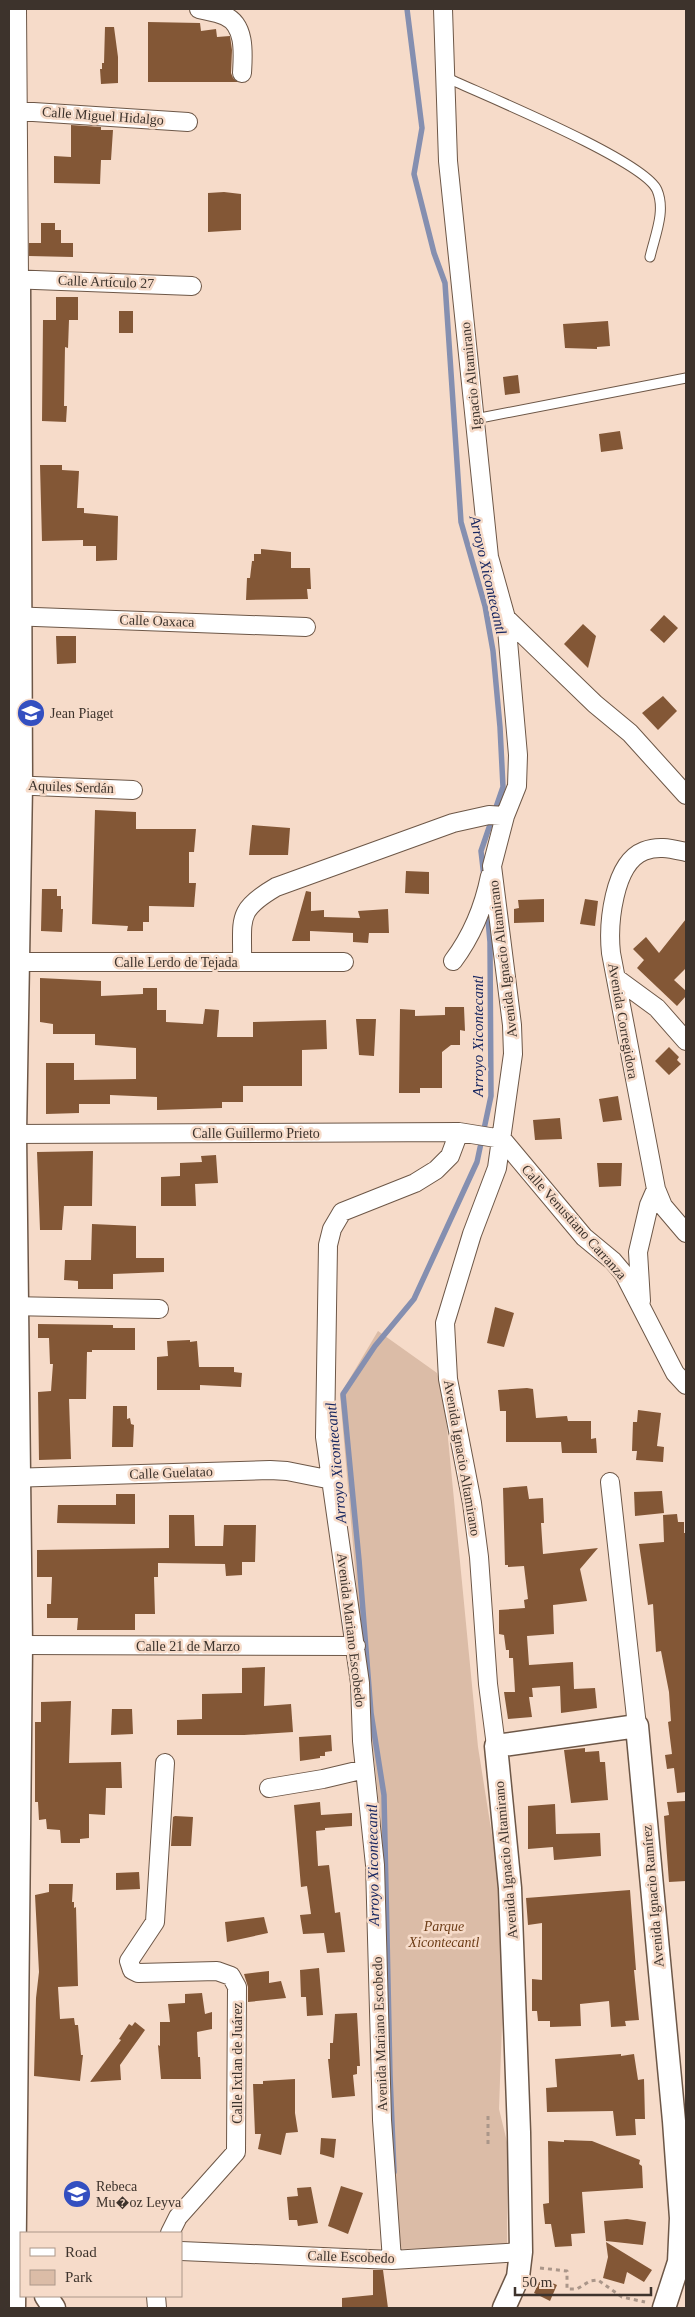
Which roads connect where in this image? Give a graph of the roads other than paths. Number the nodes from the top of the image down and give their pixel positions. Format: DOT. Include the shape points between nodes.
graph roads {
  1 [pos="17,9"];
  2 [pos="199,9"];
  3 [pos="443,9"];
  4 [pos="242,73"];
  5 [pos="445,78"];
  6 [pos="18,111"];
  7 [pos="188,122"];
  8 [pos="650,257"];
  9 [pos="14,279"];
  10 [pos="192,286"];
  11 [pos="686,378"];
  12 [pos="475,419"];
  13 [pos="14,451"];
  14 [pos="14,616"];
  15 [pos="506,618"];
  16 [pos="306,626"];
  17 [pos="15,785"];
  18 [pos="133,790"];
  19 [pos="686,795"];
  20 [pos="506,816"];
  21 [pos="686,852"];
  22 [pos="492,866"];
  23 [pos="453,961"];
  24 [pos="13,962"];
  25 [pos="242,962"];
  26 [pos="344,962"];
  27 [pos="616,978"];
  28 [pos="686,1041"];
  29 [pos="459,1132"];
  30 [pos="12,1134"];
  31 [pos="502,1139"];
  32 [pos="656,1189"];
  33 [pos="686,1233"];
  34 [pos="640,1304"];
  35 [pos="14,1306"];
  36 [pos="159,1308"];
  37 [pos="686,1385"];
  38 [pos="15,1478"];
  39 [pos="332,1480"];
  40 [pos="610,1482"];
  41 [pos="21,1645"];
  42 [pos="356,1646"];
  43 [pos="637,1726"];
  44 [pos="496,1746"];
  45 [pos="165,1763"];
  46 [pos="365,1768"];
  47 [pos="270,1788"];
  48 [pos="14,1997"];
  49 [pos="680,2128"];
  50 [pos="171,2232"];
  51 [pos="19,2250"];
  52 [pos="182,2251"];
  53 [pos="520,2258"];
  54 [pos="392,2260"];
  55 [pos="47,2297"];
  56 [pos="665,2307"];
  57 [pos="14,2308"];
  58 [pos="54,2308"];
  59 [pos="504,2308"];
  1 -- 6 [label="street"];
  2 -- 4 [label="street" via="226,16 235,24 243,48"];
  3 -- 5 [label="street, Ignacio Altamirano"];
  5 -- 8 [label="lane" via="560,128 632,166 656,188 662,207"];
  5 -- 12 [label="street, Ignacio Altamirano" via="448,161"];
  6 -- 7 [label="street, Calle Miguel Hidalgo"];
  6 -- 9 [label="street"];
  9 -- 10 [label="street, Calle Artículo 27"];
  9 -- 13 [label="street"];
  11 -- 12 [label="lane"];
  12 -- 15 [label="street, Ignacio Altamirano" via="489,557"];
  13 -- 14 [label="street"];
  14 -- 16 [label="street, Calle Oaxaca"];
  14 -- 17 [label="street"];
  15 -- 19 [label="street" via="595,704 630,733"];
  15 -- 20 [label="street, Avenida Ignacio Altamirano" via="518,770 517,786"];
  17 -- 18 [label="street, Aquiles Serdán"];
  17 -- 24 [label="street"];
  20 -- 22 [label="street, Avenida Ignacio Altamirano"];
  20 -- 25 [label="street" via="489,815 452,822 276,888 255,900 243,915"];
  21 -- 27 [label="street, Avenida Corregidora" via="661,847 643,851 625,867 609,931"];
  22 -- 23 [label="street" via="486,896 464,946"];
  22 -- 31 [label="street, Avenida Ignacio Altamirano" via="512,1024 513,1054"];
  24 -- 25 [label="street, Calle Lerdo de Tejada"];
  24 -- 30 [label="street"];
  25 -- 26 [label="street, Calle Lerdo de Tejada"];
  27 -- 28 [label="street" via="657,1008"];
  27 -- 32 [label="street, Avenida Corregidora"];
  29 -- 30 [label="street, Calle Guillermo Prieto"];
  29 -- 31 [label="street, Calle Guillermo Prieto"];
  29 -- 39 [label="street, Avenida Mariano Escobedo" via="450,1156 436,1170 415,1183 342,1212 332,1229 328,1246 326,1437"];
  30 -- 35 [label="street"];
  31 -- 34 [label="street, Calle Venustiano Carranza" via="584,1237 624,1274"];
  31 -- 44 [label="street, Avenida Ignacio Altamirano" via="497,1168 472,1234 445,1323 448,1379 479,1558"];
  32 -- 33 [label="street, Avenida Corregidora" via="663,1206"];
  32 -- 34 [label="street" via="649,1204 638,1252"];
  34 -- 37 [label="street, Calle Venustiano Carranza" via="675,1373"];
  35 -- 36 [label="street"];
  35 -- 38 [label="street"];
  38 -- 39 [label="street, Calle Guelatao" via="270,1470"];
  38 -- 41 [label="street"];
  39 -- 42 [label="street, Avenida Mariano Escobedo"];
  40 -- 43 [label="street, Avenida Ignacio Ramírez"];
  41 -- 42 [label="street, Calle 21 de Marzo"];
  41 -- 48 [label="street"];
  42 -- 46 [label="street, Avenida Mariano Escobedo"];
  43 -- 44 [label="street"];
  43 -- 49 [label="street, Avenida Ignacio Ramírez"];
  44 -- 53 [label="street, Avenida Ignacio Altamirano" via="510,1888"];
  45 -- 50 [label="street, Calle Ixtlan de Juárez" via="155,1922 129,1961 132,1970 138,1973 217,1971 231,1976 237,1987 236,2152 178,2218"];
  46 -- 47 [label="street"];
  46 -- 54 [label="street, Avenida Mariano Escobedo" via="374,1866 382,2120"];
  48 -- 51 [label="street"];
  49 -- 56 [label="street, Avenida Ignacio Ramírez" via="679,2262"];
  51 -- 57 [label="street"];
  52 -- 54 [label="street, Calle Escobedo"];
  53 -- 54 [label="street, Calle Escobedo"];
  53 -- 59 [label="street, Avenida Ignacio Altamirano" via="518,2277"];
  55 -- 58 [label="street"];
}
